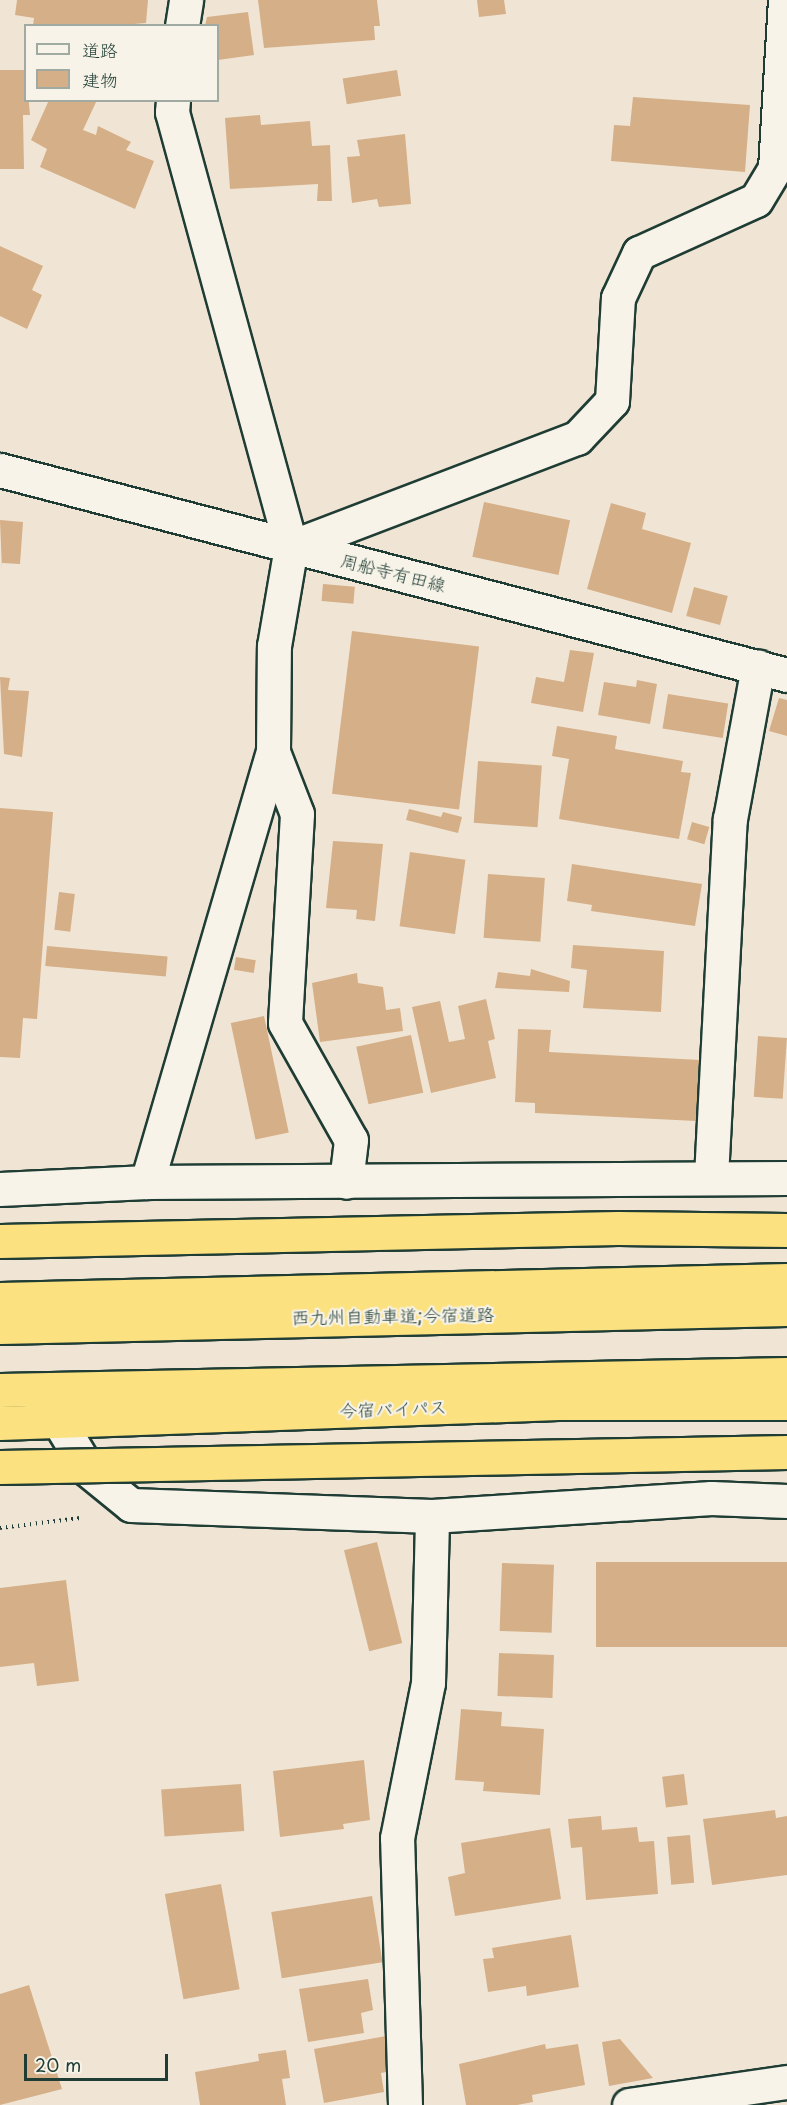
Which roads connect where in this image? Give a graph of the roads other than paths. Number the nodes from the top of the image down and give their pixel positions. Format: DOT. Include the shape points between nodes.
graph roads {
  1 [pos="186,0"];
  2 [pos="785,0"];
  3 [pos="183,24"];
  4 [pos="173,102"];
  5 [pos="0,470"];
  6 [pos="291,547"];
  7 [pos="772,671"];
  8 [pos="273,752"];
  9 [pos="711,1177"];
  10 [pos="787,1178"];
  11 [pos="147,1182"];
  12 [pos="346,1182"];
  13 [pos="0,1189"];
  14 [pos="787,1230"];
  15 [pos="0,1241"];
  16 [pos="787,1280"];
  17 [pos="0,1299"];
  18 [pos="787,1309"];
  19 [pos="0,1327"];
  20 [pos="787,1374"];
  21 [pos="0,1390"];
  22 [pos="787,1403"];
  23 [pos="58,1420"];
  24 [pos="0,1424"];
  25 [pos="787,1452"];
  26 [pos="0,1467"];
  27 [pos="787,1501"];
  28 [pos="432,1516"];
  29 [pos="787,2082"];
  30 [pos="405,2105"];
  31 [pos="629,2105"];
  1 -- 3 [label="street"];
  2 -- 6 [label="street" via="775,168 756,200 639,253 618,298 612,401 577,438"];
  4 -- 6 [label="street" via="172,112"];
  5 -- 6 [label="street, 周船寺有田線"];
  6 -- 7 [label="street, 周船寺有田線"];
  6 -- 8 [label="street" via="274,646"];
  7 -- 9 [label="street" via="730,819"];
  8 -- 11 [label="street"];
  8 -- 12 [label="street" via="297,814 299,845 285,1023 351,1140"];
  9 -- 10 [label="street"];
  9 -- 12 [label="street"];
  11 -- 12 [label="street"];
  11 -- 13 [label="street"];
  14 -- 15 [label="highway" via="618,1228"];
  16 -- 17 [label="highway"];
  18 -- 19 [label="highway, 西九州自動車道;今宿道路"];
  20 -- 21 [label="highway"];
  22 -- 23 [label="highway, 今宿バイパス" via="558,1403"];
  23 -- 24 [label="highway, 今宿バイパス"];
  23 -- 28 [label="street" via="87,1470 131,1505"];
  25 -- 26 [label="highway, bridge"];
  27 -- 28 [label="street" via="711,1498"];
  28 -- 30 [label="street" via="428,1683 397,1838"];
  29 -- 31 [label="street"];
}
